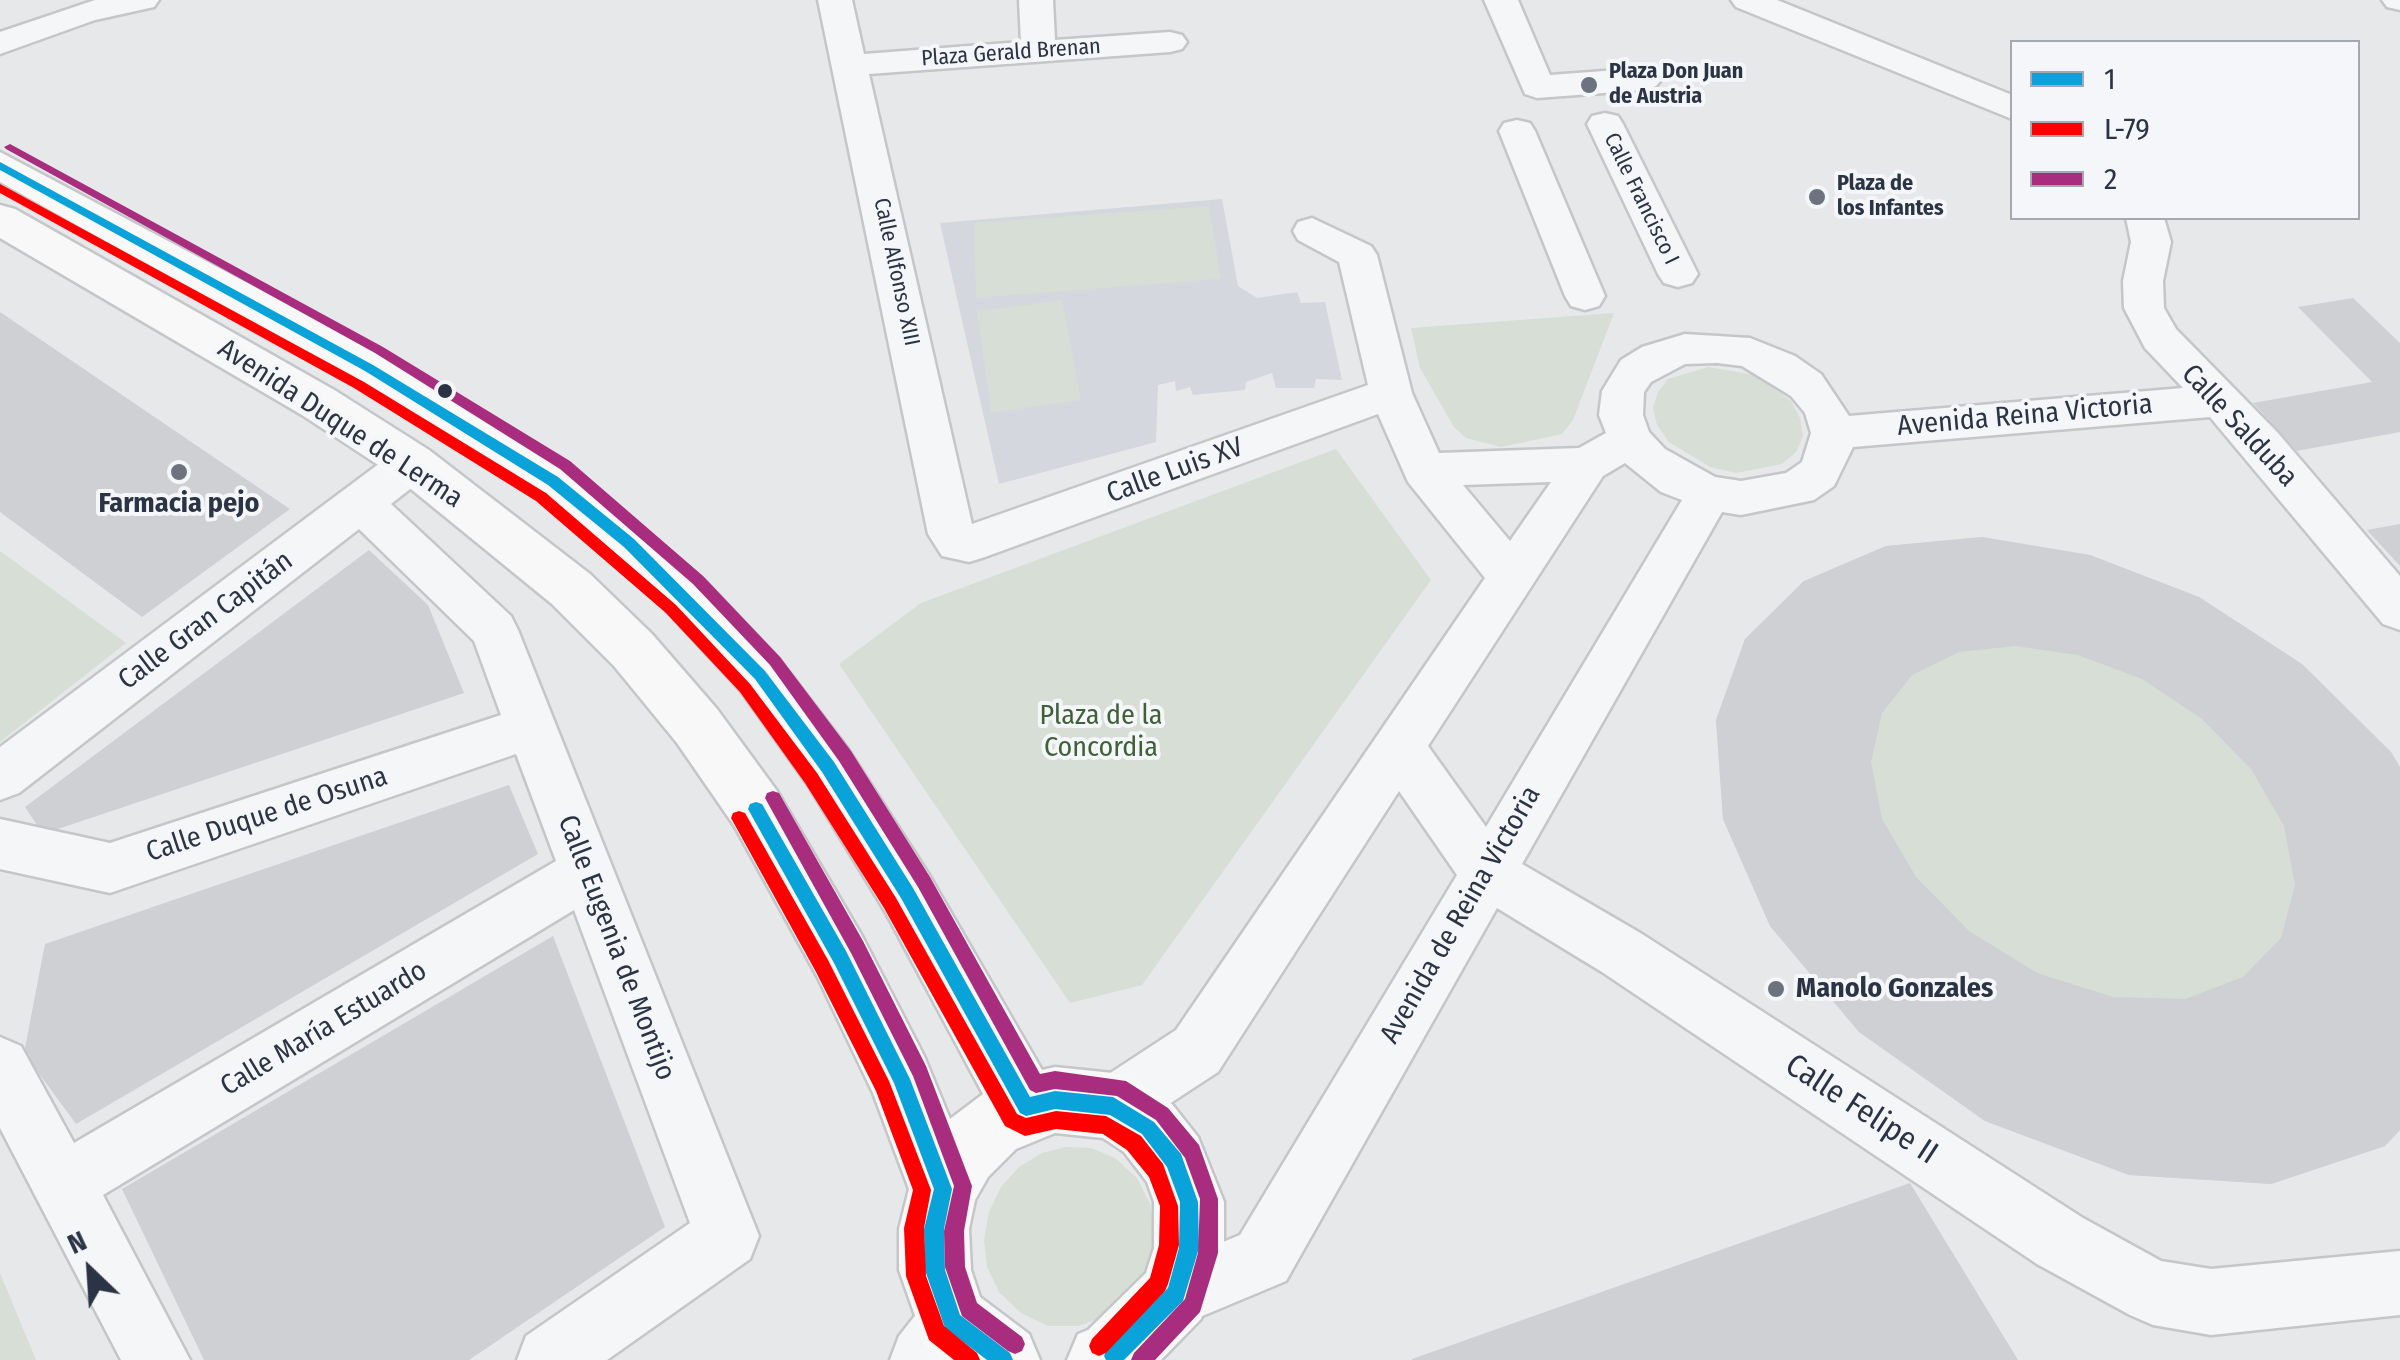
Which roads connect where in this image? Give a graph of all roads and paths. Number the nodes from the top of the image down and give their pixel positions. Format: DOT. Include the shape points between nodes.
graph roads {
  1 [pos="142,0"];
  2 [pos="835,0"];
  3 [pos="1036,0"];
  4 [pos="1501,0"];
  5 [pos="1748,0"];
  6 [pos="86,12"];
  7 [pos="0,16"];
  8 [pos="1170,42"];
  9 [pos="0,44"];
  10 [pos="1039,50"];
  11 [pos="852,65"];
  12 [pos="1644,80"];
  13 [pos="2010,107"];
  14 [pos="1604,124"];
  15 [pos="1517,130"];
  16 [pos="0,165"];
  17 [pos="2145,220"];
  18 [pos="1312,231"];
  19 [pos="12,234"];
  20 [pos="1678,274"];
  21 [pos="1586,296"];
  22 [pos="1391,393"];
  23 [pos="2216,400"];
  24 [pos="1833,432"];
  25 [pos="1608,451"];
  26 [pos="412,464"];
  27 [pos="1424,470"];
  28 [pos="1710,493"];
  29 [pos="361,502"];
  30 [pos="958,543"];
  31 [pos="1513,578"];
  32 [pos="2400,610"];
  33 [pos="532,727"];
  34 [pos="1401,750"];
  35 [pos="0,778"];
  36 [pos="0,844"];
  37 [pos="587,872"];
  38 [pos="1486,872"];
  39 [pos="0,1067"];
  40 [pos="1113,1106"];
  41 [pos="1026,1107"];
  42 [pos="62,1185"];
  43 [pos="943,1189"];
  44 [pos="2400,1283"];
  45 [pos="1176,1294"];
  46 [pos="959,1347"];
  47 [pos="1111,1359"];
  48 [pos="157,1360"];
  49 [pos="550,1360"];
  1 -- 6 [label="street"];
  2 -- 11 [label="street, Calle Alfonso XIII"];
  3 -- 10 [label="street"];
  4 -- 12 [label="street" via="1536,87"];
  5 -- 13 [label="street"];
  6 -- 7 [label="street"];
  6 -- 9 [label="street"];
  8 -- 10 [label="street, Plaza Gerald Brenan"];
  10 -- 11 [label="street, Plaza Gerald Brenan"];
  11 -- 30 [label="street, Calle Alfonso XIII"];
  14 -- 20 [label="street, Calle Francisco I"];
  15 -- 21 [label="street"];
  16 -- 41 [label="main road, Avenida Duque de Lerma" via="368,368 553,481 628,543 760,675 828,767"];
  17 -- 23 [label="street, Calle Salduba" via="2151,242 2144,308 2160,338"];
  18 -- 22 [label="street" via="1358,255"];
  19 -- 26 [label="main road, Avenida Duque de Lerma" via="318,403"];
  22 -- 27 [label="street"];
  22 -- 30 [label="street, Calle Luis XV"];
  23 -- 24 [label="street, Avenida Reina Victoria"];
  23 -- 32 [label="street, Calle Salduba"];
  24 -- 25 [label="street" via="1806,385 1780,367 1750,353 1685,348 1646,364 1623,391"];
  24 -- 28 [label="street" via="1830,456 1798,488 1741,498"];
  25 -- 27 [label="street"];
  25 -- 28 [label="street" via="1649,461"];
  25 -- 31 [label="street"];
  26 -- 29 [label="street, Calle Gran Capitán"];
  26 -- 43 [label="main road, Avenida Duque de Lerma" via="571,589 696,726 756,810 840,957 900,1079"];
  27 -- 31 [label="street"];
  28 -- 38 [label="street, Avenida de Reina Victoria"];
  29 -- 33 [label="street, Calle Eugenia de Montijo" via="494,630"];
  29 -- 35 [label="street, Calle Gran Capitán"];
  31 -- 34 [label="street"];
  33 -- 36 [label="street, Calle Duque de Osuna" via="110,868"];
  33 -- 37 [label="street, Calle Eugenia de Montijo"];
  34 -- 38 [label="street, Calle Felipe II"];
  34 -- 40 [label="street" via="1197,1051"];
  37 -- 42 [label="street, Calle María Estuardo"];
  37 -- 49 [label="street, Calle Eugenia de Montijo" via="726,1236"];
  38 -- 44 [label="street, Calle Felipe II" via="1622,952 2060,1241 2153,1292 2211,1302"];
  38 -- 45 [label="street, Avenida de Reina Victoria" via="1262,1258"];
  39 -- 42 [label="street"];
  40 -- 41 [label="main road" via="1055,1100"];
  40 -- 45 [label="main road" via="1148,1128 1174,1161 1189,1202 1190,1248"];
  41 -- 43 [label="main road" via="992,1125"];
  42 -- 48 [label="street"];
  43 -- 46 [label="main road" via="934,1229 936,1270"];
  45 -- 47 [label="main road"];
}
